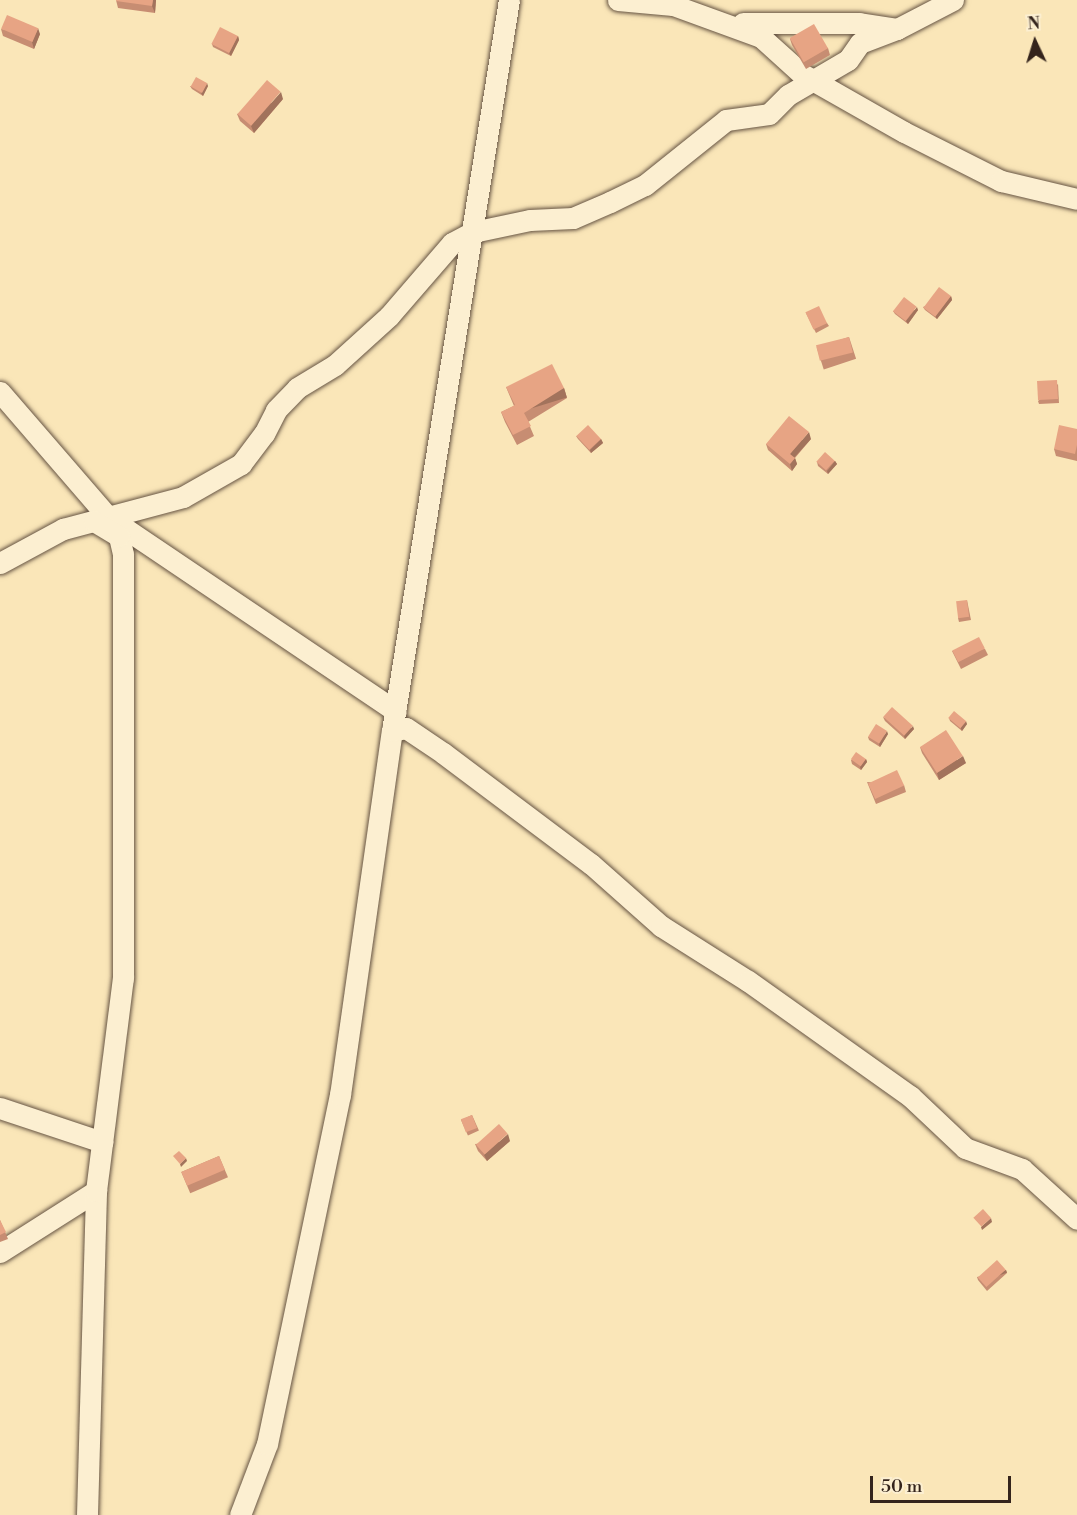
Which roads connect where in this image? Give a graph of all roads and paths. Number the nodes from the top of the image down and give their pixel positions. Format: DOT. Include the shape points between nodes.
graph roads {
  1 [pos="509,0"];
  2 [pos="618,0"];
  3 [pos="953,0"];
  4 [pos="728,22"];
  5 [pos="897,29"];
  6 [pos="814,82"];
  7 [pos="1077,199"];
  8 [pos="473,232"];
  9 [pos="0,392"];
  10 [pos="101,519"];
  11 [pos="0,563"];
  12 [pos="394,721"];
  13 [pos="0,1108"];
  14 [pos="102,1142"];
  15 [pos="96,1191"];
  16 [pos="1077,1219"];
  17 [pos="0,1252"];
  18 [pos="87,1515"];
  19 [pos="240,1515"];
  1 -- 8 [label="street"];
  2 -- 4 [label="street" via="673,5"];
  3 -- 5 [label="street"];
  4 -- 5 [label="street" via="859,22"];
  4 -- 6 [label="street" via="760,37"];
  5 -- 6 [label="street" via="860,43 848,60"];
  6 -- 7 [label="street" via="1001,181"];
  6 -- 8 [label="street" via="788,95 770,114 726,120 645,185 610,202 573,218 530,220"];
  8 -- 10 [label="street" via="452,243 388,316 335,365 297,388 276,410 241,464 183,497"];
  8 -- 12 [label="street"];
  9 -- 10 [label="street"];
  10 -- 11 [label="street" via="63,529"];
  10 -- 12 [label="street"];
  10 -- 14 [label="street" via="119,536 124,608 123,978"];
  12 -- 16 [label="street" via="591,864 661,926 748,981 910,1096 965,1148 1022,1169"];
  12 -- 19 [label="street" via="340,1095 303,1288 267,1444"];
  13 -- 14 [label="street"];
  14 -- 15 [label="street"];
  15 -- 17 [label="street"];
  15 -- 18 [label="street"];
}
